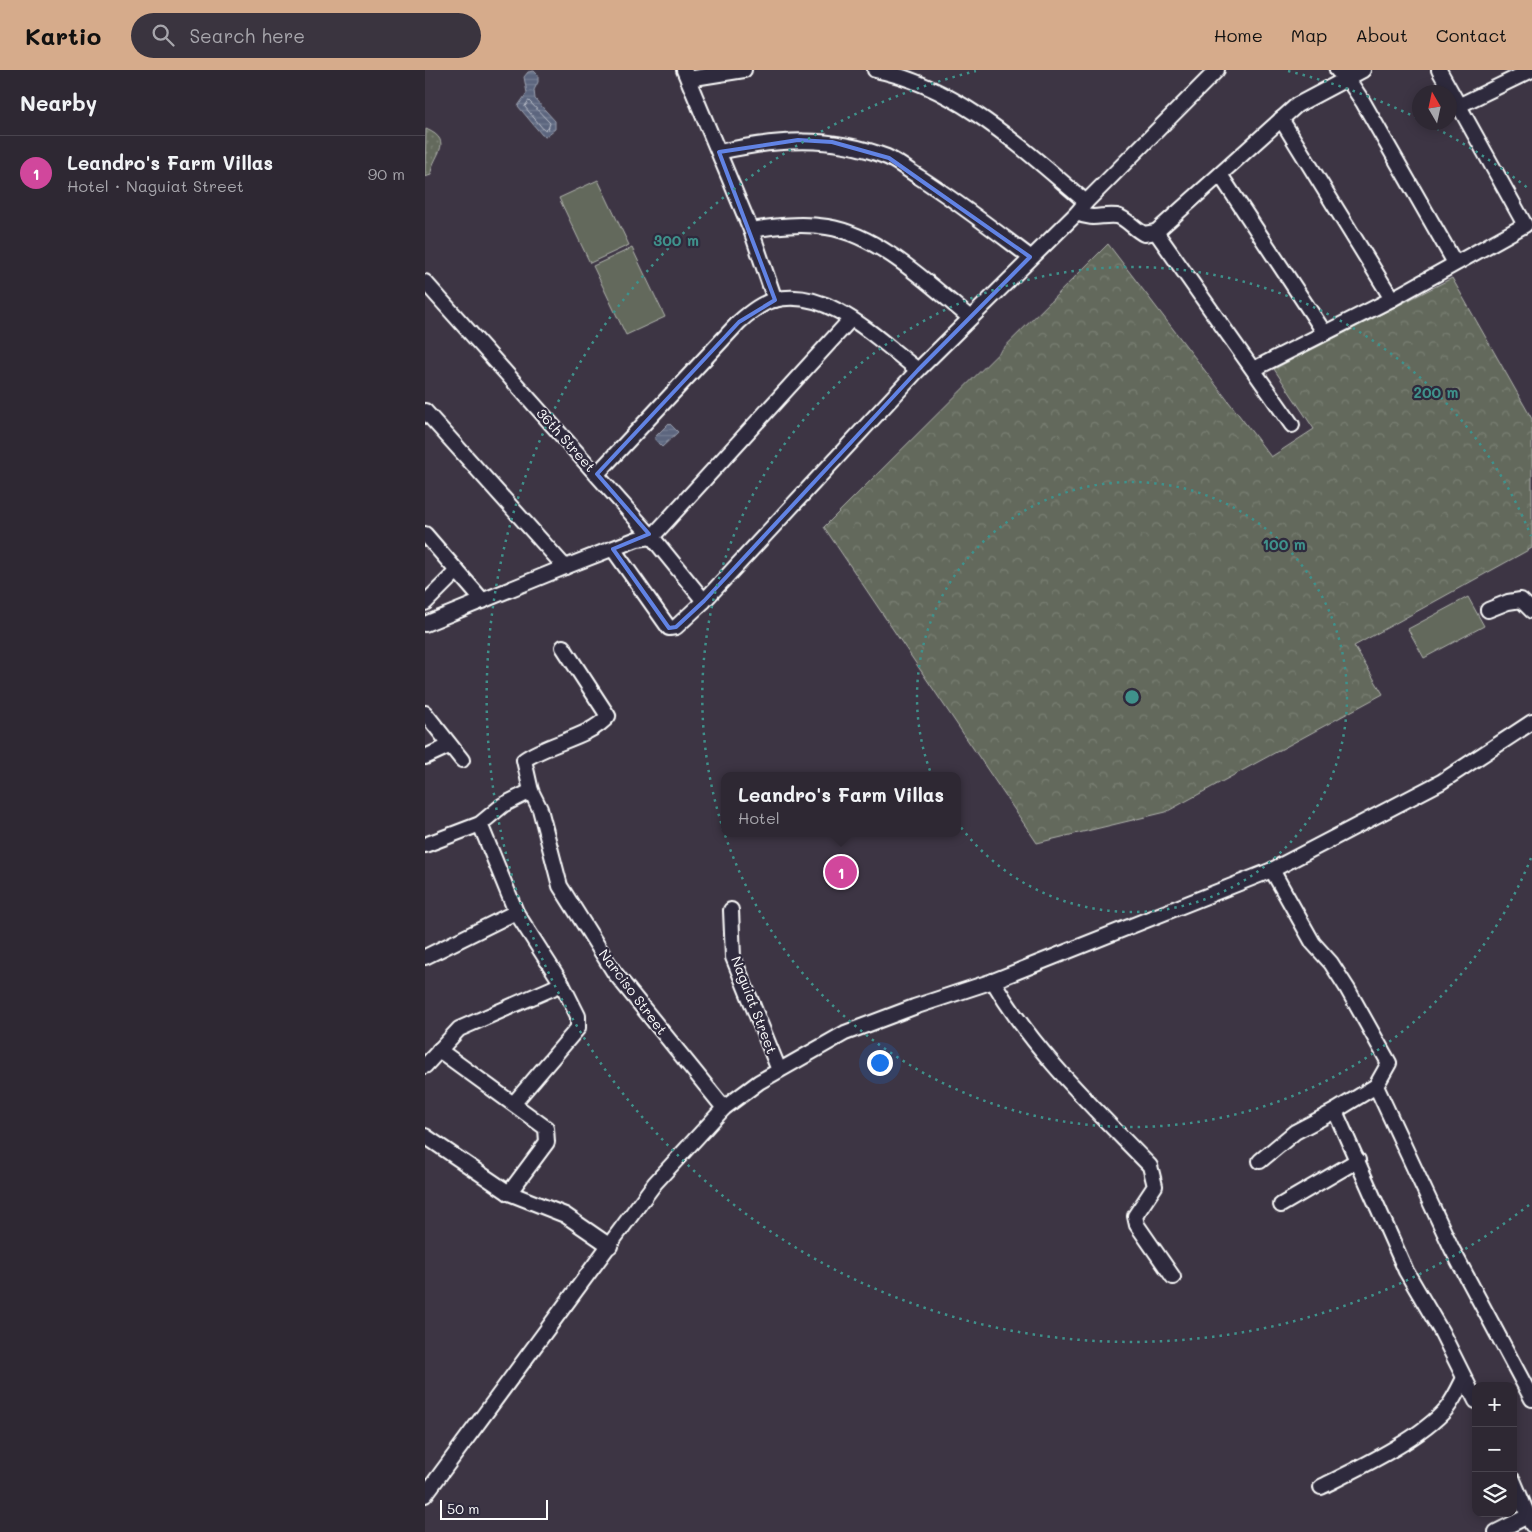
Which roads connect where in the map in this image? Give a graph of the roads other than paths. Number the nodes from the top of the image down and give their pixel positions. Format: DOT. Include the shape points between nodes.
graph roads {
  1 [pos="744,70"];
  2 [pos="875,70"];
  3 [pos="1217,70"];
  4 [pos="1363,70"];
  5 [pos="1439,70"];
  6 [pos="1532,70"];
  7 [pos="686,74"];
  8 [pos="1342,74"];
  9 [pos="1460,105"];
  10 [pos="1281,119"];
  11 [pos="719,152"];
  12 [pos="1221,176"];
  13 [pos="1086,202"];
  14 [pos="1077,213"];
  15 [pos="751,230"];
  16 [pos="1157,232"];
  17 [pos="1030,258"];
  18 [pos="1455,263"];
  19 [pos="425,282"];
  20 [pos="1392,299"];
  21 [pos="775,300"];
  22 [pos="969,317"];
  23 [pos="851,319"];
  24 [pos="1324,332"];
  25 [pos="1254,369"];
  26 [pos="917,370"];
  27 [pos="425,411"];
  28 [pos="1292,425"];
  29 [pos="597,474"];
  30 [pos="425,534"];
  31 [pos="652,537"];
  32 [pos="613,549"];
  33 [pos="565,567"];
  34 [pos="457,571"];
  35 [pos="483,601"];
  36 [pos="704,602"];
  37 [pos="425,603"];
  38 [pos="1488,610"];
  39 [pos="1532,611"];
  40 [pos="425,624"];
  41 [pos="563,647"];
  42 [pos="425,713"];
  43 [pos="1532,722"];
  44 [pos="449,746"];
  45 [pos="425,757"];
  46 [pos="462,760"];
  47 [pos="531,791"];
  48 [pos="480,824"];
  49 [pos="425,845"];
  50 [pos="1272,870"];
  51 [pos="731,910"];
  52 [pos="516,912"];
  53 [pos="425,957"];
  54 [pos="993,980"];
  55 [pos="562,984"];
  56 [pos="439,1050"];
  57 [pos="425,1066"];
  58 [pos="779,1070"];
  59 [pos="1376,1086"];
  60 [pos="514,1103"];
  61 [pos="724,1108"];
  62 [pos="1335,1111"];
  63 [pos="425,1136"];
  64 [pos="1358,1160"];
  65 [pos="1259,1161"];
  66 [pos="509,1193"];
  67 [pos="1281,1205"];
  68 [pos="610,1246"];
  69 [pos="1173,1277"];
  70 [pos="1464,1378"];
  71 [pos="1472,1393"];
  72 [pos="1532,1399"];
  73 [pos="1321,1488"];
  74 [pos="1517,1490"];
  75 [pos="425,1495"];
  76 [pos="1530,1521"];
  77 [pos="1496,1532"];
  1 -- 7 [label="street"];
  2 -- 13 [label="street" via="914,81 972,112 1008,136"];
  3 -- 13 [label="street"];
  4 -- 8 [label="street"];
  5 -- 9 [label="street"];
  6 -- 9 [label="street"];
  7 -- 11 [label="street"];
  8 -- 10 [label="street"];
  8 -- 18 [label="street" via="1363,102"];
  9 -- 18 [label="street" via="1525,223"];
  10 -- 12 [label="street"];
  10 -- 20 [label="street"];
  11 -- 15 [label="street"];
  11 -- 17 [label="street" via="798,140 832,142 889,158"];
  12 -- 16 [label="street"];
  12 -- 24 [label="street"];
  13 -- 14 [label="street"];
  14 -- 16 [label="street" via="1087,218 1115,216 1144,234"];
  14 -- 17 [label="street"];
  15 -- 21 [label="street"];
  15 -- 22 [label="street" via="803,225 854,235 885,252"];
  16 -- 25 [label="street"];
  17 -- 22 [label="street"];
  18 -- 20 [label="street"];
  19 -- 29 [label="street, 36th Street"];
  20 -- 24 [label="street"];
  21 -- 23 [label="street" via="808,300 829,305"];
  21 -- 29 [label="street" via="762,305 739,322"];
  22 -- 26 [label="street"];
  23 -- 26 [label="street"];
  23 -- 31 [label="street"];
  24 -- 25 [label="street"];
  25 -- 28 [label="street"];
  26 -- 36 [label="street"];
  27 -- 33 [label="street"];
  29 -- 31 [label="street, 36th Street"];
  30 -- 34 [label="street"];
  31 -- 32 [label="street"];
  31 -- 36 [label="street, 36th Street"];
  32 -- 33 [label="street"];
  32 -- 36 [label="street" via="669,628 676,627"];
  33 -- 35 [label="street"];
  34 -- 35 [label="street"];
  34 -- 37 [label="street"];
  35 -- 40 [label="street"];
  38 -- 39 [label="street" via="1521,600"];
  41 -- 47 [label="street, Narciso Street" via="608,716 595,726 539,750 524,760"];
  42 -- 44 [label="street"];
  43 -- 50 [label="street" via="1441,782"];
  44 -- 45 [label="street"];
  44 -- 46 [label="street"];
  47 -- 48 [label="street" via="503,805"];
  47 -- 61 [label="street, Narciso Street" via="540,809 560,886 614,972"];
  48 -- 49 [label="street"];
  48 -- 52 [label="street"];
  50 -- 54 [label="street"];
  50 -- 59 [label="street" via="1313,943 1347,988 1389,1064"];
  51 -- 58 [label="street, Naguiat Street" via="733,957"];
  52 -- 53 [label="street"];
  52 -- 55 [label="street"];
  54 -- 58 [label="street" via="845,1033"];
  54 -- 69 [label="street" via="1055,1068 1150,1166 1155,1186 1135,1216 1137,1225"];
  55 -- 56 [label="street" via="459,1028"];
  55 -- 60 [label="street" via="579,1016 578,1028"];
  56 -- 57 [label="street"];
  56 -- 60 [label="street"];
  58 -- 61 [label="street"];
  59 -- 62 [label="street"];
  59 -- 72 [label="street" via="1453,1249"];
  60 -- 66 [label="street" via="546,1128 549,1135"];
  61 -- 68 [label="street" via="655,1183"];
  62 -- 64 [label="street"];
  62 -- 65 [label="street" via="1295,1132"];
  63 -- 66 [label="street"];
  64 -- 67 [label="street"];
  64 -- 70 [label="street" via="1406,1271"];
  66 -- 68 [label="street" via="565,1215"];
  68 -- 75 [label="street"];
  70 -- 71 [label="street"];
  70 -- 73 [label="street" via="1447,1407 1433,1422"];
  74 -- 76 [label="street"];
  76 -- 77 [label="street"];
}
